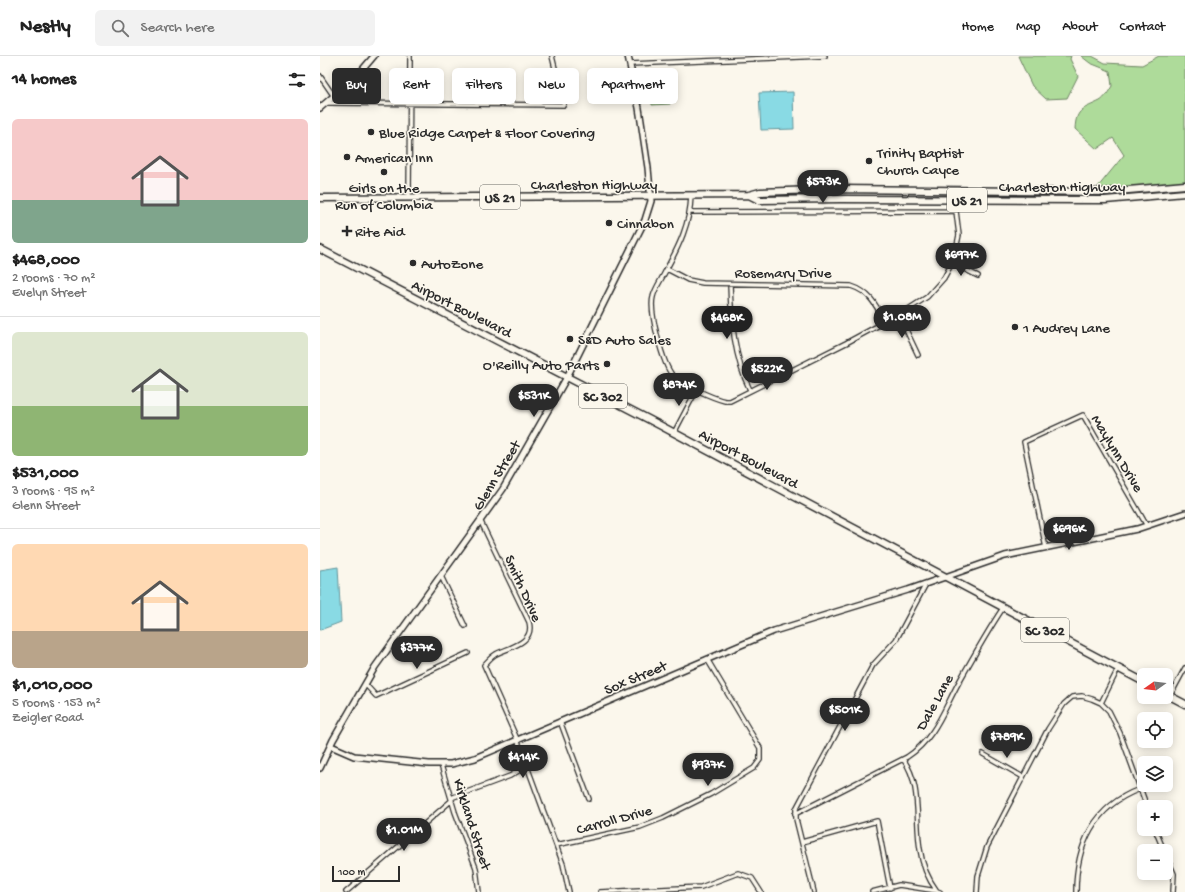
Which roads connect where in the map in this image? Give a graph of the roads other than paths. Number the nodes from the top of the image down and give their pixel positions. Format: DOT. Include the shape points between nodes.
graph roads {
  1 [pos="374,56"];
  2 [pos="410,56"];
  3 [pos="552,56"];
  4 [pos="628,56"];
  5 [pos="825,56"];
  6 [pos="630,64"];
  7 [pos="364,68"];
  8 [pos="410,68"];
  9 [pos="320,76"];
  10 [pos="332,92"];
  11 [pos="332,97"];
  12 [pos="327,103"];
  13 [pos="389,104"];
  14 [pos="410,104"];
  15 [pos="320,108"];
  16 [pos="1185,184"];
  17 [pos="964,191"];
  18 [pos="1185,193"];
  19 [pos="749,195"];
  20 [pos="691,196"];
  21 [pos="409,197"];
  22 [pos="651,197"];
  23 [pos="320,198"];
  24 [pos="960,200"];
  25 [pos="956,211"];
  26 [pos="690,212"];
  27 [pos="320,249"];
  28 [pos="952,263"];
  29 [pos="667,269"];
  30 [pos="978,276"];
  31 [pos="730,284"];
  32 [pos="899,315"];
  33 [pos="885,322"];
  34 [pos="918,355"];
  35 [pos="567,376"];
  36 [pos="697,389"];
  37 [pos="750,390"];
  38 [pos="674,433"];
  39 [pos="1185,513"];
  40 [pos="481,522"];
  41 [pos="1147,526"];
  42 [pos="1046,548"];
  43 [pos="441,576"];
  44 [pos="947,578"];
  45 [pos="926,584"];
  46 [pos="1002,608"];
  47 [pos="465,626"];
  48 [pos="468,653"];
  49 [pos="707,659"];
  50 [pos="1185,668"];
  51 [pos="1118,669"];
  52 [pos="1137,678"];
  53 [pos="365,684"];
  54 [pos="1173,687"];
  55 [pos="1173,698"];
  56 [pos="1101,703"];
  57 [pos="1185,704"];
  58 [pos="560,721"];
  59 [pos="517,739"];
  60 [pos="331,746"];
  61 [pos="983,754"];
  62 [pos="903,759"];
  63 [pos="441,765"];
  64 [pos="527,766"];
  65 [pos="320,768"];
  66 [pos="1023,777"];
  67 [pos="1137,781"];
  68 [pos="1137,790"];
  69 [pos="451,799"];
  70 [pos="589,800"];
  71 [pos="795,814"];
  72 [pos="802,842"];
  73 [pos="556,845"];
  74 [pos="1173,872"];
  75 [pos="890,888"];
  76 [pos="346,892"];
  77 [pos="478,892"];
  78 [pos="569,892"];
  79 [pos="600,892"];
  80 [pos="761,892"];
  81 [pos="814,892"];
  82 [pos="872,892"];
  83 [pos="937,892"];
  84 [pos="940,892"];
  85 [pos="977,892"];
  86 [pos="1076,892"];
  87 [pos="1173,892"];
  1 -- 7 [label="street"];
  2 -- 8 [label="street"];
  3 -- 14 [label="street" via="564,105"];
  4 -- 6 [label="street, Glenn Street"];
  5 -- 6 [label="street"];
  6 -- 22 [label="street, Glenn Street" via="645,142"];
  9 -- 10 [label="street"];
  11 -- 12 [label="street"];
  12 -- 13 [label="street"];
  12 -- 15 [label="street"];
  14 -- 21 [label="street"];
  16 -- 17 [label="main road, Charleston Highway / US 21" via="1106,192"];
  17 -- 19 [label="main road, Charleston Highway / US 21" via="841,189 760,192"];
  17 -- 24 [label="street"];
  18 -- 24 [label="main road, Charleston Highway / US 21" via="1105,200"];
  19 -- 20 [label="main road, Charleston Highway / US 21"];
  19 -- 24 [label="main road, Charleston Highway / US 21" via="759,200"];
  20 -- 22 [label="main road, Charleston Highway / US 21"];
  20 -- 26 [label="street"];
  21 -- 22 [label="main road, Charleston Highway / US 21"];
  21 -- 23 [label="main road, Charleston Highway / US 21"];
  22 -- 35 [label="street, Glenn Street" via="645,220"];
  24 -- 25 [label="street"];
  25 -- 26 [label="street"];
  25 -- 28 [label="street" via="959,235"];
  26 -- 29 [label="street" via="683,236"];
  27 -- 35 [label="main road, Airport Boulevard / SC 302"];
  28 -- 30 [label="street"];
  28 -- 32 [label="street" via="934,290"];
  29 -- 31 [label="street, Rosemary Drive" via="698,282"];
  29 -- 36 [label="street" via="652,300 657,333 672,374"];
  31 -- 33 [label="street, Rosemary Drive" via="851,286 869,295"];
  31 -- 37 [label="street" via="736,348"];
  32 -- 33 [label="street"];
  32 -- 34 [label="street"];
  33 -- 37 [label="street"];
  35 -- 38 [label="main road, Airport Boulevard / SC 302"];
  35 -- 40 [label="street, Glenn Street" via="503,489"];
  36 -- 37 [label="street" via="725,402"];
  36 -- 38 [label="street"];
  38 -- 44 [label="main road, Airport Boulevard / SC 302"];
  39 -- 41 [label="street, Sox Street"];
  40 -- 43 [label="street, Glenn Street"];
  40 -- 59 [label="street, Smith Drive" via="529,622 531,632 526,639 493,656 484,665"];
  41 -- 42 [label="street, Sox Street"];
  41 -- 42 [label="street, Maylynn Drive" via="1084,415 1024,442"];
  42 -- 44 [label="street, Sox Street" via="984,562"];
  43 -- 47 [label="street"];
  43 -- 53 [label="street, Glenn Street"];
  44 -- 45 [label="street, Sox Street"];
  44 -- 46 [label="main road, Airport Boulevard / SC 302"];
  45 -- 49 [label="street, Sox Street" via="774,631"];
  45 -- 71 [label="street" via="896,640 873,665"];
  46 -- 51 [label="main road, Airport Boulevard / SC 302"];
  46 -- 62 [label="street, Dale Lane" via="933,733 919,748"];
  48 -- 53 [label="street" via="376,696"];
  49 -- 58 [label="street, Sox Street"];
  49 -- 73 [label="street, Carroll Drive" via="760,748 758,764 711,794 649,824"];
  50 -- 54 [label="street"];
  51 -- 52 [label="main road, Airport Boulevard / SC 302"];
  51 -- 56 [label="street"];
  53 -- 60 [label="street, Glenn Street"];
  55 -- 57 [label="main road"];
  56 -- 66 [label="street" via="1082,696 1068,700 1048,729"];
  56 -- 67 [label="street" via="1116,724"];
  58 -- 59 [label="street, Sox Street"];
  58 -- 70 [label="street"];
  59 -- 63 [label="street, Sox Street" via="498,750 475,758"];
  59 -- 64 [label="street"];
  60 -- 63 [label="street, Sox Street" via="354,756"];
  60 -- 65 [label="street, Glenn Street"];
  61 -- 66 [label="street"];
  62 -- 71 [label="street, Dale Lane"];
  62 -- 83 [label="street" via="915,790 922,860"];
  63 -- 69 [label="street, Kirkland Street"];
  64 -- 69 [label="street" via="510,776"];
  64 -- 73 [label="street"];
  66 -- 85 [label="street" via="983,856"];
  68 -- 86 [label="street" via="1108,807 1090,830 1079,858"];
  69 -- 76 [label="street"];
  69 -- 77 [label="street, Kirkland Street" via="476,868"];
  71 -- 72 [label="street"];
  72 -- 75 [label="street" via="877,822"];
  72 -- 81 [label="street"];
  73 -- 78 [label="street"];
  74 -- 87 [label="street"];
  75 -- 82 [label="street"];
  75 -- 83 [label="street" via="898,885"];
  79 -- 80 [label="street" via="701,887 738,873 752,878"];
  83 -- 84 [label="street"];
}
